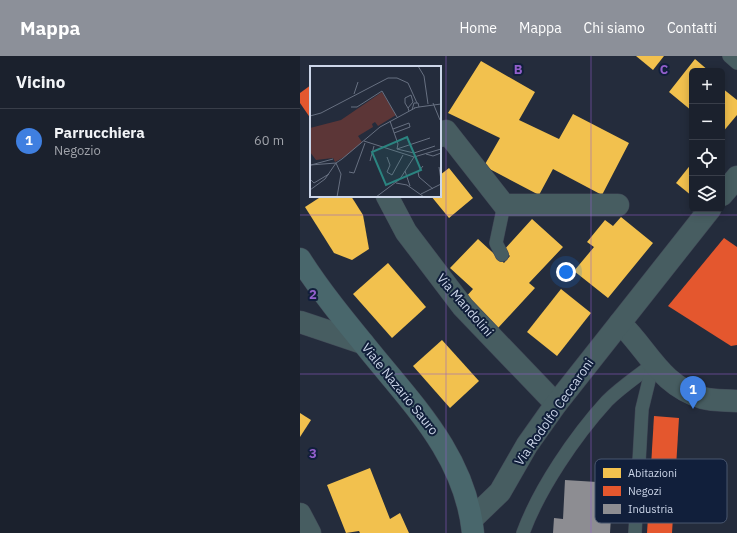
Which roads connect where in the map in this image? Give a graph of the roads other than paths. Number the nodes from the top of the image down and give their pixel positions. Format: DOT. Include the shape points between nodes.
graph roads {
  1 [pos="729,56"];
  2 [pos="737,63"];
  3 [pos="441,135"];
  4 [pos="388,197"];
  5 [pos="618,204"];
  6 [pos="504,205"];
  7 [pos="708,212"];
  8 [pos="502,255"];
  9 [pos="300,259"];
  10 [pos="300,322"];
  11 [pos="620,322"];
  12 [pos="363,343"];
  13 [pos="653,364"];
  14 [pos="737,401"];
  15 [pos="556,404"];
  16 [pos="639,459"];
  17 [pos="300,514"];
  18 [pos="636,523"];
  19 [pos="472,526"];
  20 [pos="310,533"];
  21 [pos="523,533"];
  22 [pos="635,533"];
  1 -- 2 [label="lane"];
  3 -- 6 [label="street" via="446,131"];
  4 -- 15 [label="street, Via Mandolini" via="406,232 463,307"];
  5 -- 6 [label="street"];
  6 -- 8 [label="lane" via="496,243"];
  7 -- 11 [label="street, Via Rodolfo Ceccaroni"];
  9 -- 12 [label="main road, Viale Nazario Sauro" via="321,292"];
  10 -- 12 [label="street"];
  11 -- 13 [label="street"];
  11 -- 15 [label="street, Via Rodolfo Ceccaroni"];
  12 -- 19 [label="main road, Viale Nazario Sauro" via="439,437 462,483"];
  13 -- 14 [label="street" via="676,386 704,399"];
  13 -- 16 [label="lane" via="642,409"];
  13 -- 21 [label="lane" via="608,401 567,453 534,506"];
  15 -- 19 [label="street, Via Rodolfo Ceccaroni" via="527,444 500,492"];
  17 -- 20 [label="street"];
  18 -- 22 [label="lane"];
}
